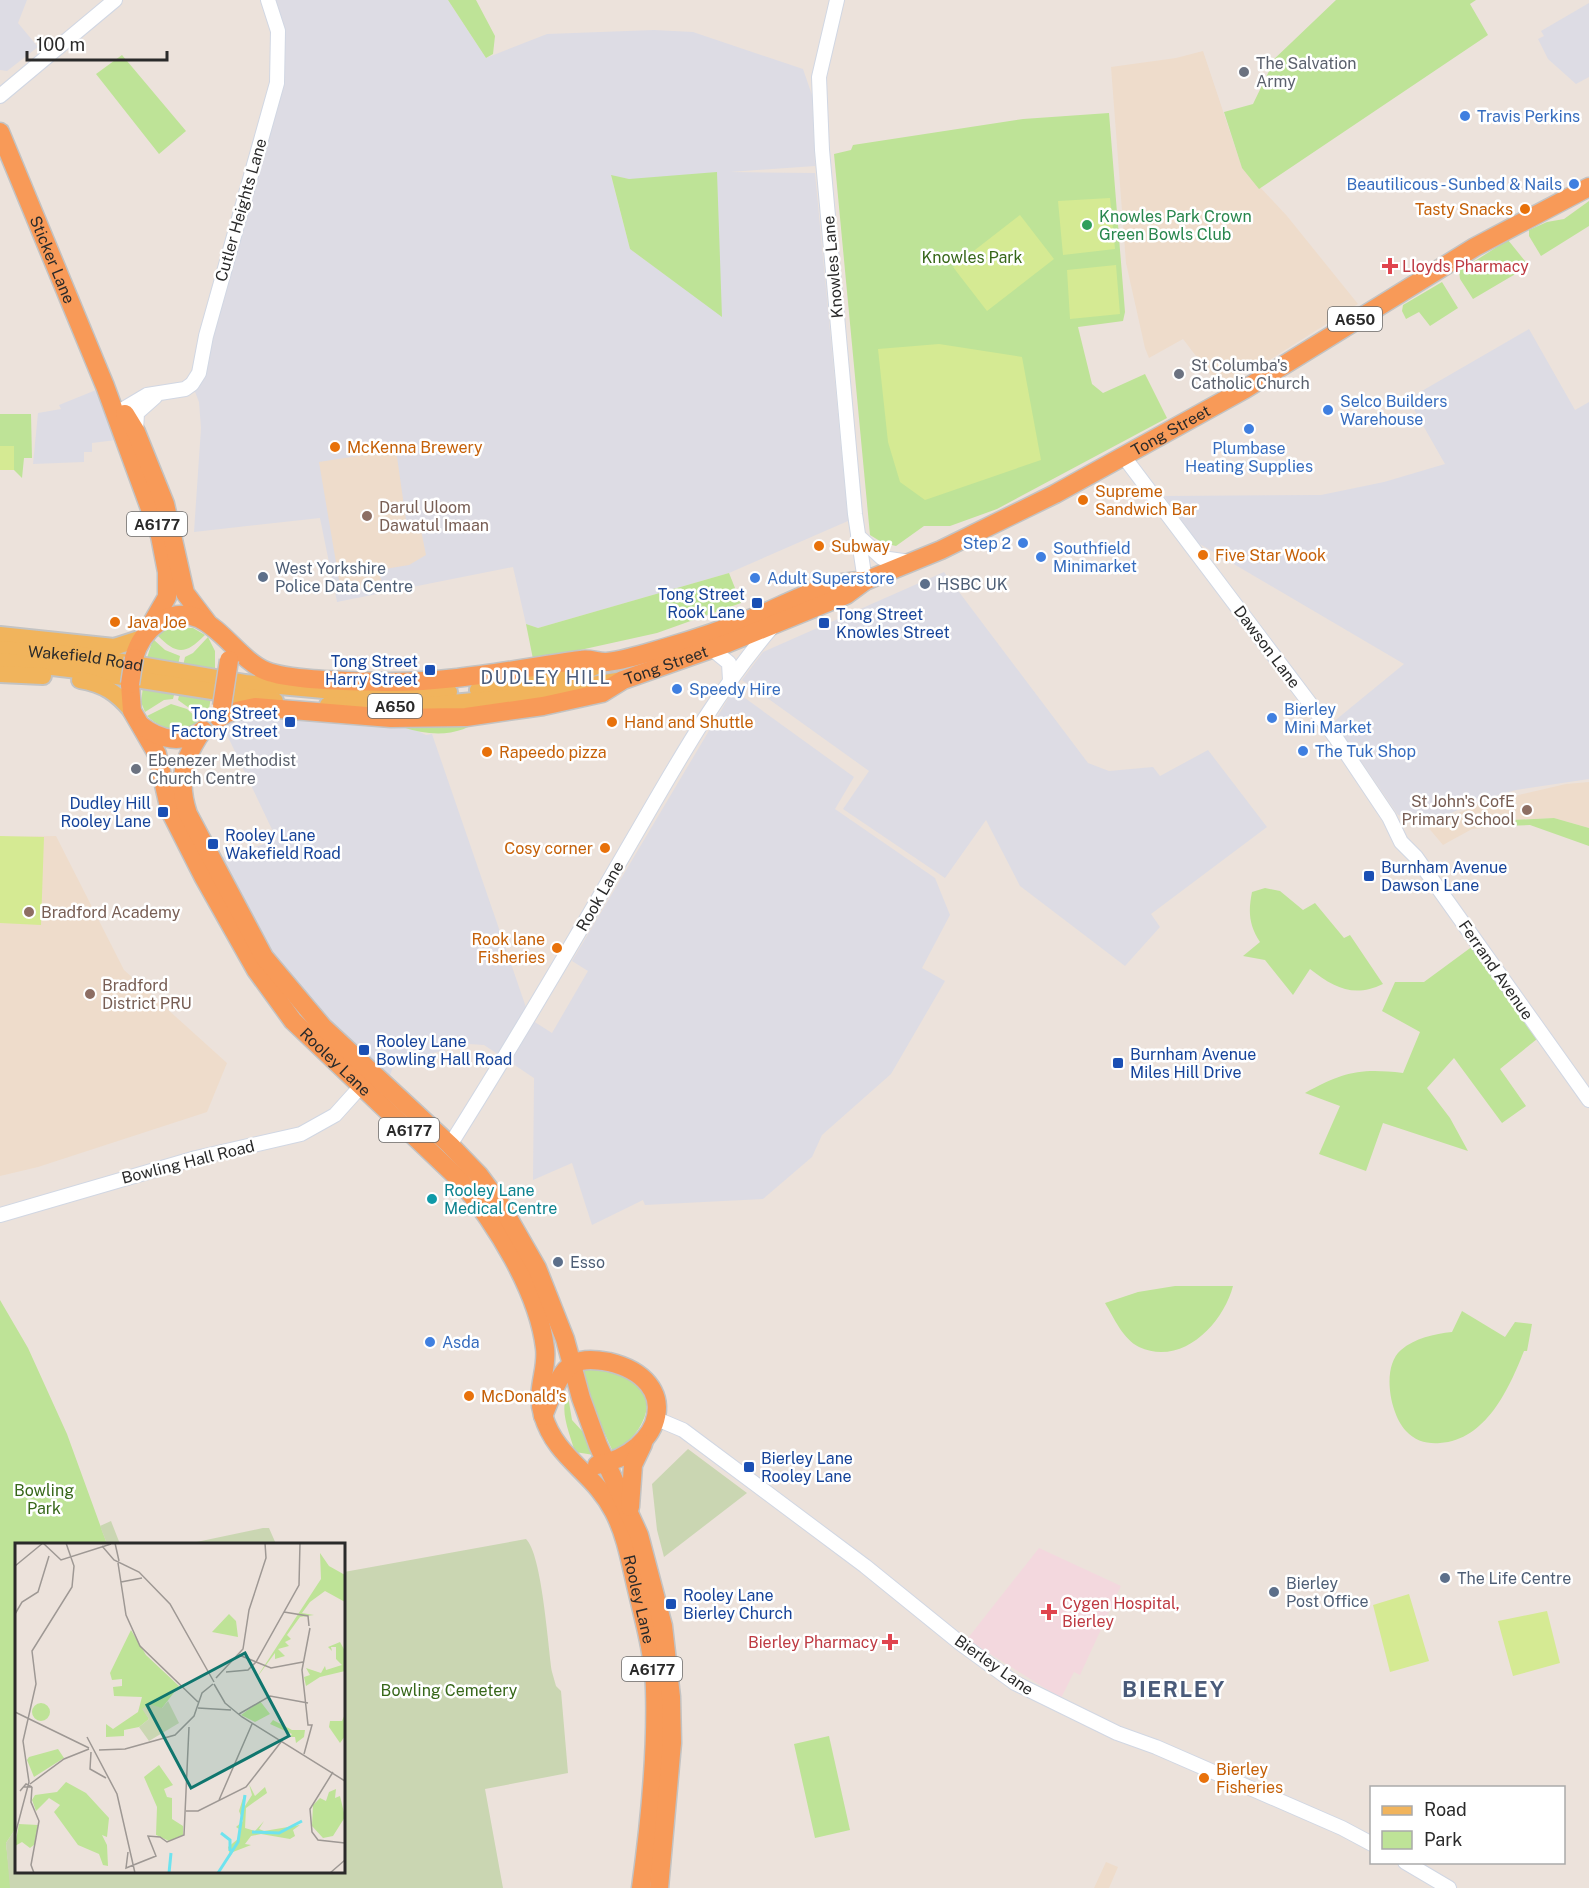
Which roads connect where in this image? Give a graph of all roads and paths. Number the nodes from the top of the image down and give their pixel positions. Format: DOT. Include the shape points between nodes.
graph roads {
  1 [pos="115,0"];
  2 [pos="268,0"];
  3 [pos="837,0"];
  4 [pos="0,96"];
  5 [pos="0,132"];
  6 [pos="1589,187"];
  7 [pos="160,394"];
  8 [pos="119,412"];
  9 [pos="136,432"];
  10 [pos="1124,457"];
  11 [pos="858,536"];
  12 [pos="910,562"];
  13 [pos="865,581"];
  14 [pos="209,623"];
  15 [pos="773,626"];
  16 [pos="0,636"];
  17 [pos="144,636"];
  18 [pos="225,638"];
  19 [pos="0,649"];
  20 [pos="712,649"];
  21 [pos="0,661"];
  22 [pos="606,662"];
  23 [pos="0,674"];
  24 [pos="168,677"];
  25 [pos="622,680"];
  26 [pos="730,680"];
  27 [pos="221,712"];
  28 [pos="136,718"];
  29 [pos="203,730"];
  30 [pos="1401,842"];
  31 [pos="362,1085"];
  32 [pos="1589,1100"];
  33 [pos="450,1145"];
  34 [pos="0,1215"];
  35 [pos="571,1364"];
  36 [pos="557,1384"];
  37 [pos="581,1398"];
  38 [pos="543,1416"];
  39 [pos="657,1419"];
  40 [pos="644,1443"];
  41 [pos="606,1464"];
  42 [pos="580,1467"];
  43 [pos="630,1513"];
  44 [pos="1370,1844"];
  45 [pos="1406,1864"];
  46 [pos="640,1888"];
  47 [pos="659,1888"];
  48 [pos="1449,1888"];
  1 -- 4 [label="street"];
  2 -- 7 [label="street, Cutler Heights Lane" via="278,31 277,83 199,373 185,389"];
  3 -- 11 [label="street, Knowles Lane" via="819,77 822,150"];
  5 -- 8 [label="highway, Sticker Lane / A6177"];
  6 -- 10 [label="highway, Tong Street / A650" via="1442,266 1245,389"];
  7 -- 8 [label="street, Cutler Heights Lane" via="147,395"];
  7 -- 9 [label="street, Cutler Heights Lane" via="137,413"];
  8 -- 9 [label="highway, Sticker Lane / A6177"];
  8 -- 17 [label="highway, Sticker Lane / A6177" via="154,516 167,572 167,597"];
  9 -- 14 [label="highway, Sticker Lane / A6177" via="170,521 185,593"];
  10 -- 12 [label="highway, Tong Street / A650"];
  10 -- 30 [label="street, Dawson Lane" via="1336,738 1389,817"];
  11 -- 12 [label="street" via="882,558"];
  11 -- 13 [label="street, Knowles Lane"];
  12 -- 13 [label="highway, Tong Street / A650"];
  13 -- 15 [label="highway, Tong Street / A650" via="846,596"];
  13 -- 22 [label="highway, Tong Street / A650" via="838,584 739,623"];
  14 -- 17 [label="highway" via="190,616 172,617 157,623"];
  14 -- 18 [label="highway"];
  15 -- 20 [label="highway, Tong Street / A650"];
  15 -- 26 [label="street, Rook Lane"];
  16 -- 17 [label="main road" via="114,647"];
  17 -- 28 [label="highway, bridge" via="134,658 130,684"];
  18 -- 22 [label="highway" via="250,662 266,671 324,679 384,682 462,678 584,659"];
  18 -- 27 [label="highway, bridge" via="229,660"];
  19 -- 24 [label="main road, Wakefield Road / A650" via="81,655"];
  20 -- 25 [label="highway, Tong Street / A650"];
  20 -- 26 [label="street" via="729,663"];
  21 -- 24 [label="main road, Wakefield Road / A650"];
  22 -- 24 [label="main road, Tong Street / A650" via="585,671 482,690 368,694"];
  23 -- 28 [label="main road" via="94,682 118,694"];
  24 -- 25 [label="main road, Tong Street / A650" via="317,705 409,706 527,696"];
  25 -- 27 [label="highway" via="602,693 580,699 466,717 391,718 255,707"];
  26 -- 33 [label="street, Rook Lane" via="530,1019"];
  27 -- 29 [label="highway"];
  28 -- 29 [label="highway" via="156,735 172,739 192,737"];
  28 -- 31 [label="highway, Rooley Lane / A6177" via="157,754 173,819 256,970 293,1021"];
  29 -- 33 [label="highway, Rooley Lane / A6177" via="185,763 181,792 188,814 264,957 323,1027"];
  30 -- 32 [label="street, Ferrand Avenue" via="1416,857"];
  31 -- 34 [label="street, Bowling Hall Road" via="335,1115 301,1134 196,1158"];
  31 -- 38 [label="highway, Rooley Lane / A6177" via="459,1179 518,1268 545,1348 539,1387"];
  33 -- 35 [label="highway, Rooley Lane / A6177" via="499,1202 537,1268"];
  35 -- 36 [label="highway"];
  35 -- 37 [label="highway, Rooley Lane / A6177"];
  35 -- 39 [label="highway" via="591,1359 629,1368 641,1375 653,1393"];
  36 -- 37 [label="highway" via="570,1388"];
  36 -- 38 [label="highway"];
  37 -- 41 [label="highway, Rooley Lane / A6177"];
  38 -- 42 [label="highway, Rooley Lane / A6177" via="561,1453"];
  39 -- 40 [label="highway"];
  39 -- 44 [label="street, Bierley Lane" via="683,1430 1015,1683 1117,1733"];
  40 -- 41 [label="highway"];
  40 -- 43 [label="highway" via="633,1465"];
  41 -- 42 [label="highway"];
  41 -- 43 [label="highway, Rooley Lane / A6177"];
  42 -- 46 [label="highway, Rooley Lane / A6177" via="615,1512 645,1622 655,1687 654,1752"];
  43 -- 47 [label="highway, Rooley Lane / A6177" via="663,1626 670,1697 672,1743"];
  45 -- 48 [label="street"];
}
